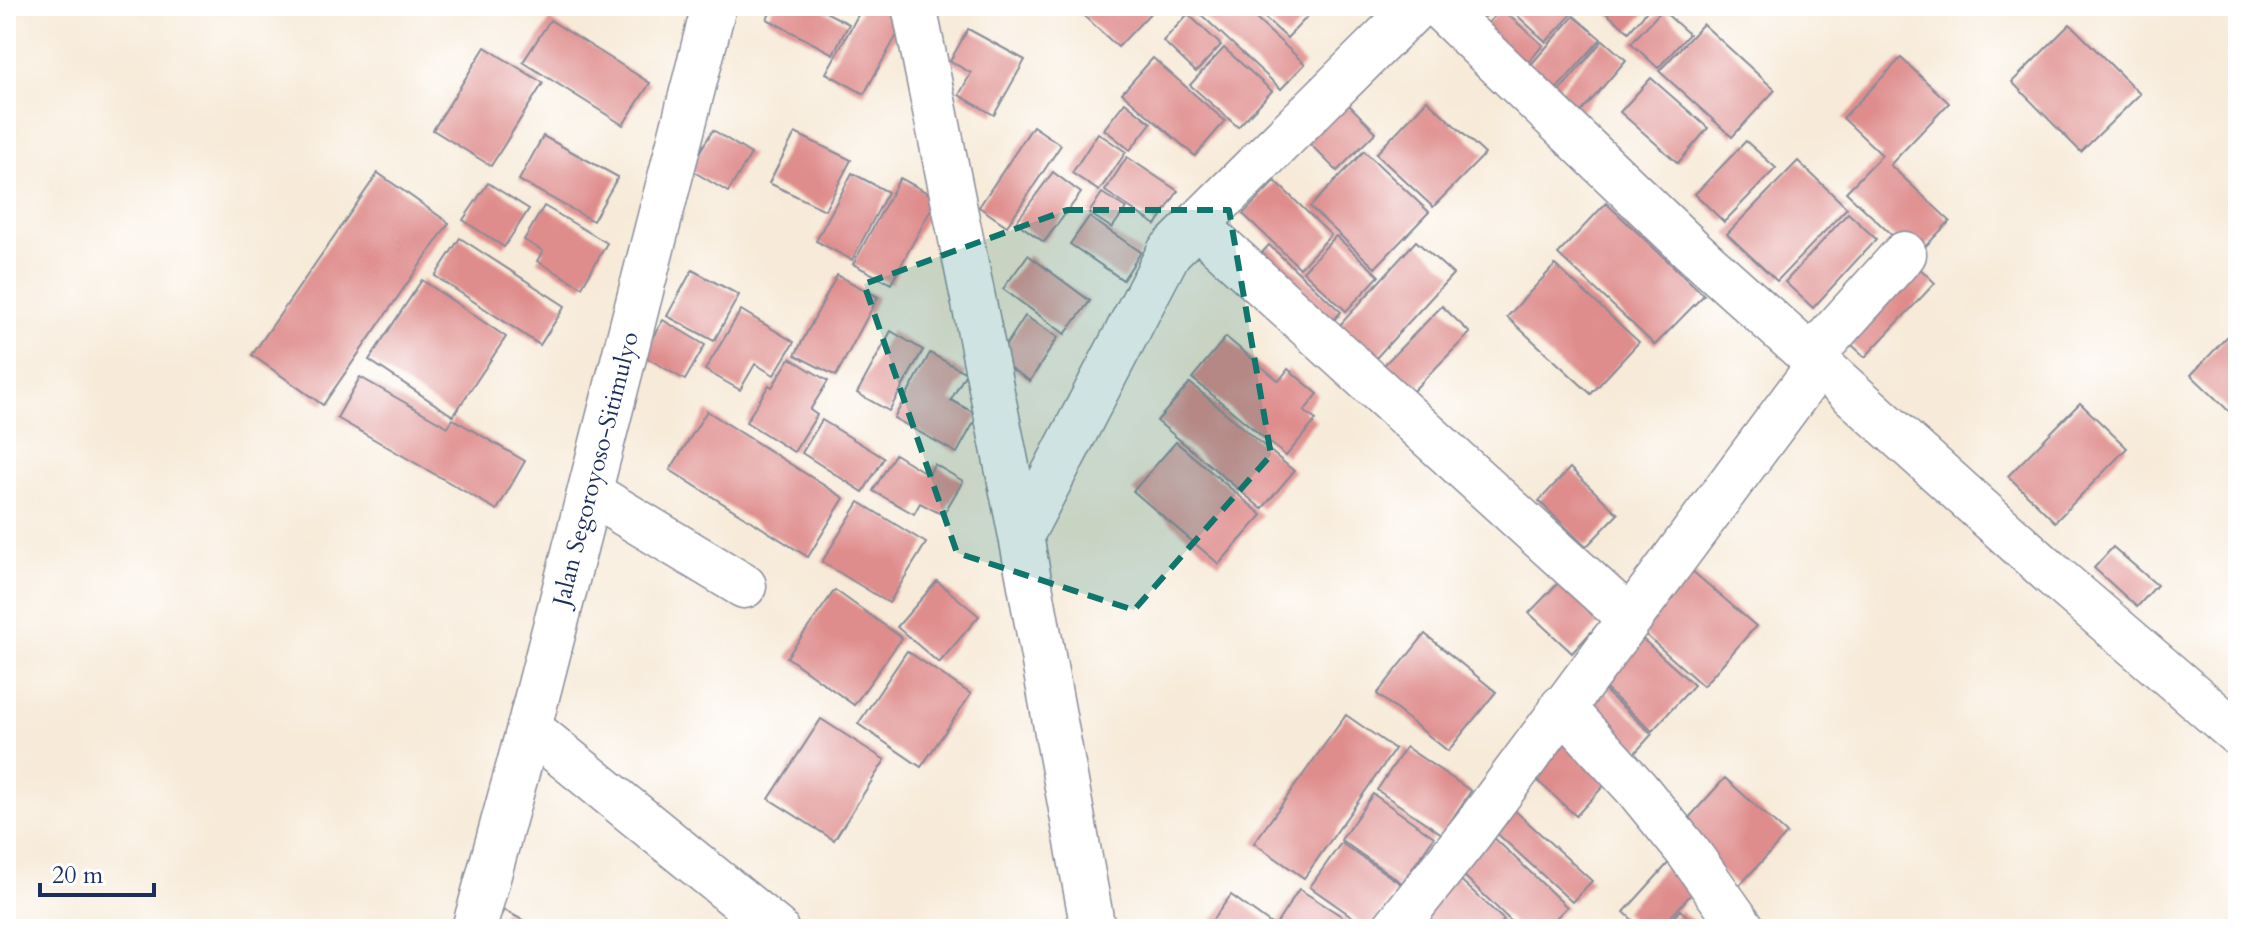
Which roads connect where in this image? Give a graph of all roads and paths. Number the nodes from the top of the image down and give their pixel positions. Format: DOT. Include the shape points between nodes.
graph roads {
  1 [pos="714,6"];
  2 [pos="914,6"];
  3 [pos="1417,6"];
  4 [pos="1438,6"];
  5 [pos="1197,225"];
  6 [pos="1904,254"];
  7 [pos="1815,361"];
  8 [pos="590,493"];
  9 [pos="1021,536"];
  10 [pos="744,586"];
  11 [pos="1629,618"];
  12 [pos="1562,707"];
  13 [pos="529,728"];
  14 [pos="2238,734"];
  15 [pos="474,929"];
  16 [pos="776,929"];
  17 [pos="1093,929"];
  18 [pos="1394,929"];
  19 [pos="1743,929"];
  1 -- 8 [label="street, Jalan Segoroyoso-Sitimulyo"];
  2 -- 9 [label="street"];
  3 -- 5 [label="street"];
  4 -- 7 [label="street"];
  5 -- 9 [label="street" via="1169,252"];
  5 -- 11 [label="street"];
  6 -- 7 [label="street"];
  7 -- 11 [label="street"];
  7 -- 14 [label="street"];
  8 -- 10 [label="street"];
  8 -- 13 [label="street, Jalan Segoroyoso-Sitimulyo"];
  9 -- 17 [label="street"];
  11 -- 12 [label="street"];
  12 -- 18 [label="street"];
  12 -- 19 [label="street" via="1681,842"];
  13 -- 15 [label="street, Jalan Segoroyoso-Sitimulyo"];
  13 -- 16 [label="street"];
}
